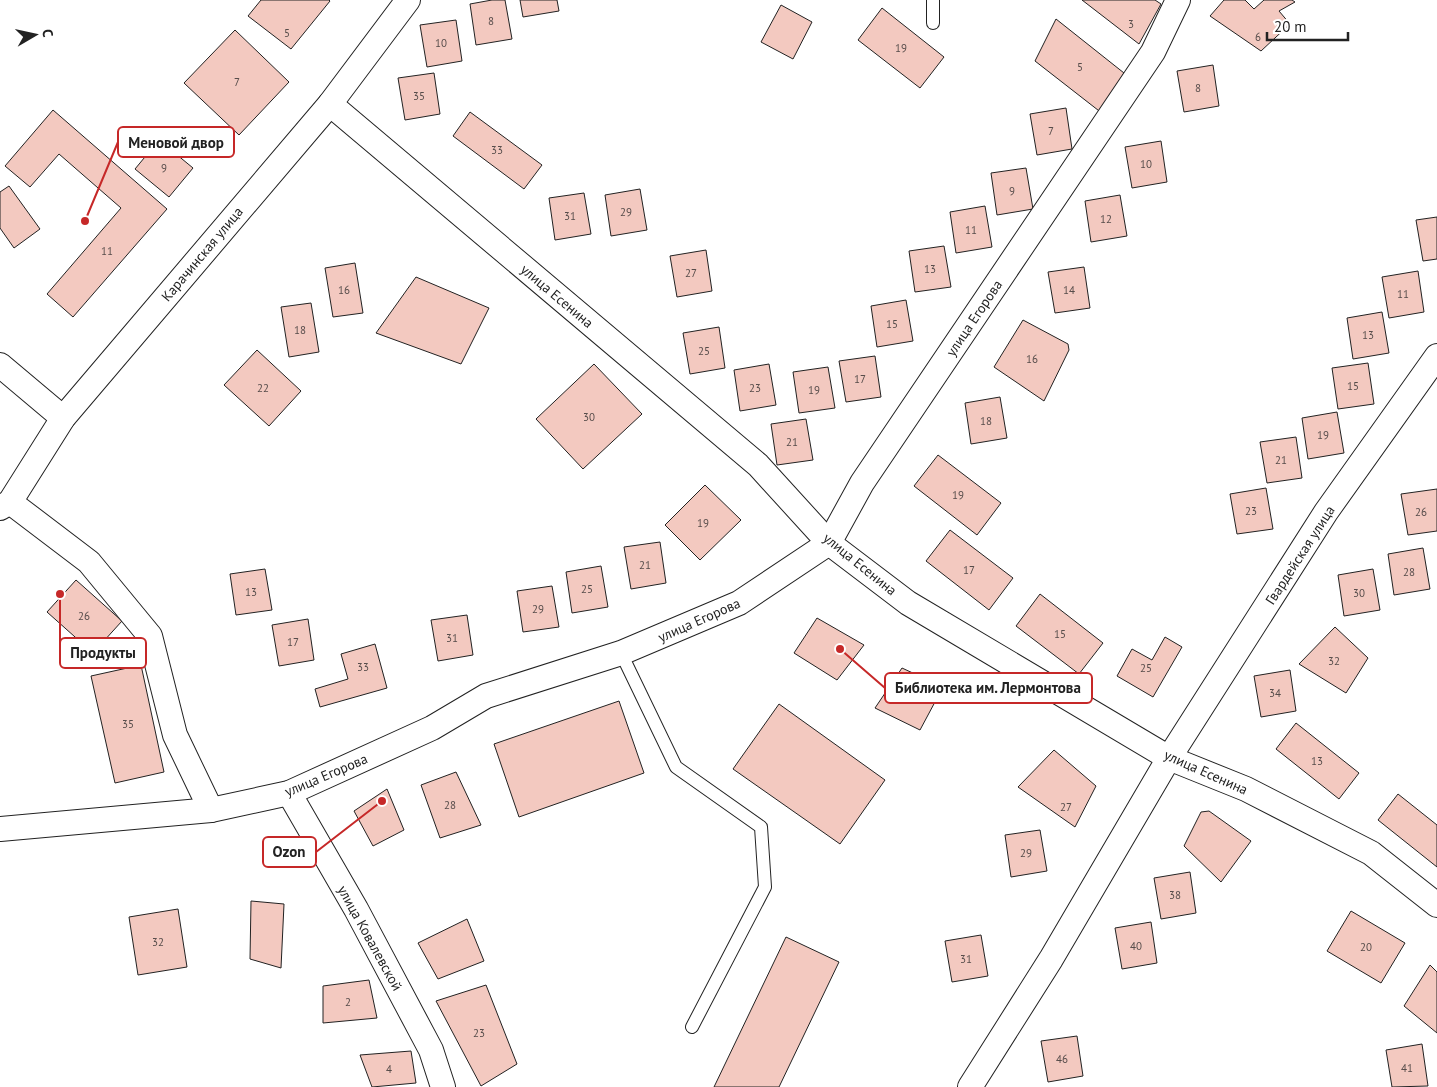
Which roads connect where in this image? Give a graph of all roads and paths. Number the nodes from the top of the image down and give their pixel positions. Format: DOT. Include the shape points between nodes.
graph roads {
  1 [pos="408,0"];
  2 [pos="933,0"];
  3 [pos="1178,0"];
  4 [pos="933,23"];
  5 [pos="330,104"];
  6 [pos="1437,356"];
  7 [pos="0,366"];
  8 [pos="63,418"];
  9 [pos="5,505"];
  10 [pos="829,543"];
  11 [pos="621,653"];
  12 [pos="1169,758"];
  13 [pos="289,793"];
  14 [pos="211,810"];
  15 [pos="0,829"];
  16 [pos="1437,905"];
  17 [pos="692,1027"];
  18 [pos="443,1087"];
  19 [pos="970,1087"];
  1 -- 5 [label="street, Карачинская улица"];
  2 -- 4 [label="lane"];
  3 -- 10 [label="street, улица Егорова" via="1153,52 862,483"];
  5 -- 8 [label="street, Карачинская улица"];
  5 -- 10 [label="street, улица Есенина" via="758,465"];
  6 -- 12 [label="street, Гвардейская улица" via="1326,512"];
  7 -- 8 [label="street"];
  8 -- 9 [label="street, Карачинская улица"];
  9 -- 14 [label="street" via="89,562 150,636 175,735"];
  10 -- 11 [label="street, улица Егорова" via="739,603"];
  10 -- 12 [label="street, улица Есенина" via="908,602"];
  11 -- 13 [label="street, улица Егорова" via="486,696 432,728"];
  11 -- 17 [label="lane" via="676,767 761,827 765,887"];
  12 -- 16 [label="street, улица Есенина" via="1246,789 1371,853"];
  12 -- 19 [label="street, Гвардейская улица" via="1051,959"];
  13 -- 14 [label="street, улица Егорова"];
  13 -- 18 [label="street, улица Ковалевской" via="356,909 431,1050"];
  14 -- 15 [label="street, улица Егорова"];
}
